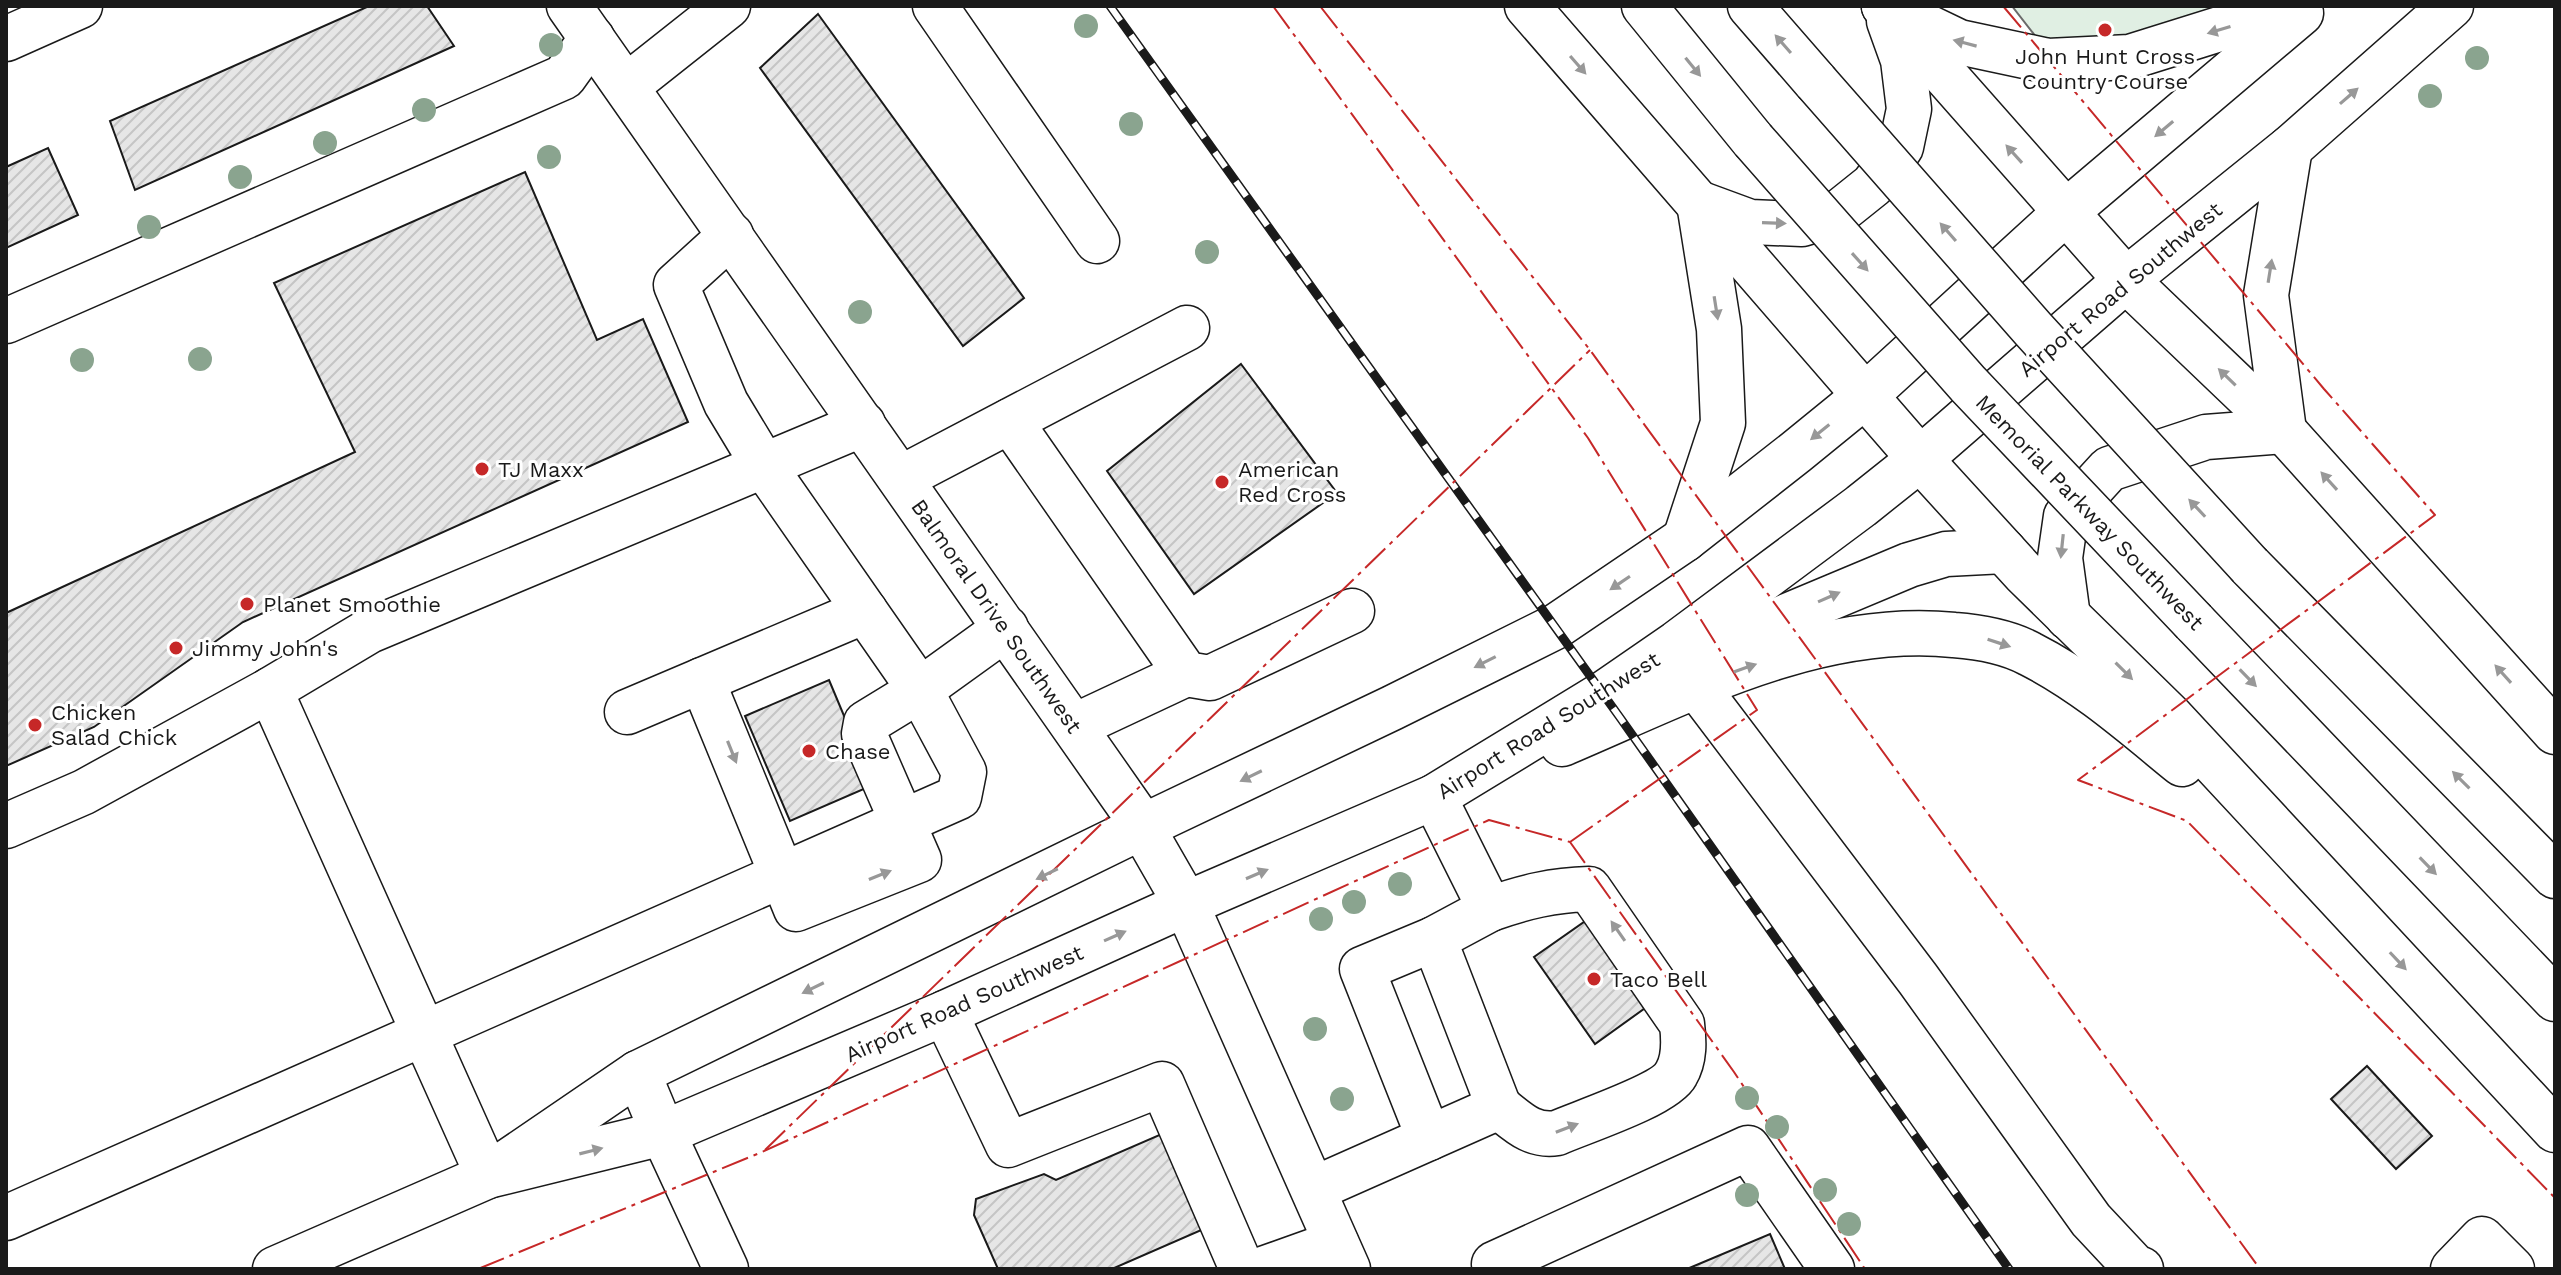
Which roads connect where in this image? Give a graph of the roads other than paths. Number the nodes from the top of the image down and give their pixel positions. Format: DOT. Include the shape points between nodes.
graph roads {
  1 [pos="80,6"];
  2 [pos="728,6"];
  3 [pos="935,6"];
  4 [pos="1527,6"];
  5 [pos="1644,6"];
  6 [pos="1750,6"];
  7 [pos="1884,6"];
  8 [pos="2293,6"];
  9 [pos="2309,6"];
  10 [pos="2451,6"];
  11 [pos="581,22"];
  12 [pos="6,39"];
  13 [pos="627,86"];
  14 [pos="2290,148"];
  15 [pos="1699,203"];
  16 [pos="2066,212"];
  17 [pos="731,235"];
  18 [pos="1097,241"];
  19 [pos="2126,280"];
  20 [pos="6,321"];
  21 [pos="1187,328"];
  22 [pos="1866,395"];
  23 [pos="1010,421"];
  24 [pos="863,424"];
  25 [pos="2284,431"];
  26 [pos="1920,459"];
  27 [pos="764,466"];
  28 [pos="901,478"];
  29 [pos="1685,539"];
  30 [pos="2004,551"];
  31 [pos="865,611"];
  32 [pos="1352,611"];
  33 [pos="2068,617"];
  34 [pos="1006,628"];
  35 [pos="1186,674"];
  36 [pos="702,680"];
  37 [pos="1697,687"];
  38 [pos="270,690"];
  39 [pos="920,690"];
  40 [pos="1603,694"];
  41 [pos="627,712"];
  42 [pos="1075,726"];
  43 [pos="2555,732"];
  44 [pos="1434,797"];
  45 [pos="904,822"];
  46 [pos="6,826"];
  47 [pos="1142,827"];
  48 [pos="2306,863"];
  49 [pos="782,875"];
  50 [pos="2555,876"];
  51 [pos="1186,904"];
  52 [pos="1490,909"];
  53 [pos="1434,939"];
  54 [pos="2555,999"];
  55 [pos="945,1013"];
  56 [pos="424,1034"];
  57 [pos="638,1073"];
  58 [pos="1499,1107"];
  59 [pos="2555,1130"];
  60 [pos="663,1133"];
  61 [pos="1429,1138"];
  62 [pos="488,1176"];
  63 [pos="1314,1189"];
  64 [pos="6,1218"];
  65 [pos="1342,1256"];
  66 [pos="1491,1267"];
  67 [pos="275,1269"];
  68 [pos="726,1269"];
  69 [pos="1242,1269"];
  70 [pos="1263,1269"];
  71 [pos="1832,1269"];
  72 [pos="2141,1269"];
  73 [pos="2453,1269"];
  74 [pos="2512,1269"];
  1 -- 12 [label="main road"];
  2 -- 13 [label="main road"];
  3 -- 18 [label="main road"];
  4 -- 15 [label="main road, one-way"];
  5 -- 54 [label="main road, Memorial Parkway Southwest, one-way, bridge" via="1753,140 1968,384"];
  50 -- 6 [label="main road, one-way, bridge" via="2250,566 2033,329"];
  8 -- 7 [label="main road, one-way" via="2130,57 2048,61 1959,42"];
  15 -- 7 [label="main road, one-way" via="1750,222 1802,224 1838,213 1873,185 1901,147 1909,109 1903,60"];
  16 -- 7 [label="main road, one-way"];
  9 -- 16 [label="main road, Airport Road Southwest, one-way"];
  14 -- 10 [label="main road, Airport Road Southwest, one-way"];
  11 -- 13 [label="main road, Balmoral Drive Southwest"];
  11 -- 20 [label="main road" via="564,77"];
  13 -- 17 [label="main road, Balmoral Drive Southwest"];
  14 -- 19 [label="main road, Airport Road Southwest"];
  25 -- 14 [label="main road, one-way" via="2266,295"];
  15 -- 22 [label="main road"];
  15 -- 29 [label="main road, one-way" via="1719,329 1723,423"];
  16 -- 19 [label="main road"];
  16 -- 22 [label="main road, Airport Road Southwest"];
  17 -- 24 [label="main road, Balmoral Drive Southwest"];
  17 -- 27 [label="main road" via="676,285 726,403"];
  25 -- 19 [label="main road, one-way"];
  19 -- 26 [label="main road, Airport Road Southwest"];
  21 -- 23 [label="main road"];
  22 -- 26 [label="main road"];
  22 -- 29 [label="main road, Airport Road Southwest, one-way"];
  23 -- 28 [label="main road"];
  23 -- 35 [label="main road"];
  24 -- 27 [label="main road"];
  24 -- 28 [label="main road, Balmoral Drive Southwest"];
  25 -- 33 [label="main road, one-way" via="2206,437 2109,469 2066,516 2060,558"];
  43 -- 25 [label="main road, one-way"];
  26 -- 30 [label="main road"];
  26 -- 40 [label="main road, Airport Road Southwest"];
  27 -- 31 [label="main road"];
  27 -- 38 [label="main road" via="369,631"];
  28 -- 34 [label="main road, Balmoral Drive Southwest"];
  29 -- 47 [label="main road, Airport Road Southwest, one-way" via="1555,627"];
  30 -- 33 [label="main road"];
  40 -- 30 [label="main road, one-way" via="1909,565 1946,554"];
  31 -- 36 [label="main road"];
  31 -- 39 [label="main road"];
  32 -- 35 [label="main road" via="1210,678"];
  33 -- 48 [label="main road, one-way" via="2171,717"];
  34 -- 39 [label="main road"];
  34 -- 42 [label="main road, Balmoral Drive Southwest"];
  35 -- 42 [label="main road"];
  36 -- 41 [label="main road"];
  36 -- 49 [label="main road, one-way"];
  37 -- 44 [label="main road"];
  37 -- 48 [label="main road, one-way" via="1776,658 1886,633 1980,637 2028,652 2087,687"];
  37 -- 72 [label="main road" via="1918,979 2091,1220"];
  38 -- 46 [label="main road" via="84,792"];
  38 -- 56 [label="main road"];
  39 -- 45 [label="main road" via="866,723 864,734"];
  39 -- 45 [label="main road" via="964,772 959,797"];
  40 -- 44 [label="main road, Airport Road Southwest"];
  42 -- 47 [label="main road, Balmoral Drive Southwest"];
  51 -- 44 [label="main road, Airport Road Southwest, one-way"];
  44 -- 52 [label="main road"];
  45 -- 49 [label="main road"];
  47 -- 51 [label="main road, Balmoral Drive Southwest"];
  47 -- 57 [label="main road, Airport Road Southwest, one-way"];
  48 -- 59 [label="main road, one-way"];
  49 -- 56 [label="main road"];
  55 -- 51 [label="main road, Airport Road Southwest, one-way"];
  51 -- 63 [label="main road, Balmoral Drive Southwest"];
  52 -- 53 [label="main road"];
  58 -- 52 [label="main road, one-way" via="1529,1130 1557,1133 1660,1089 1676,1075 1684,1050 1682,1024 1589,889 1530,895"];
  53 -- 58 [label="main road"];
  53 -- 61 [label="main road" via="1362,969"];
  55 -- 60 [label="main road, Airport Road Southwest"];
  55 -- 69 [label="main road" via="1008,1145 1162,1084"];
  56 -- 62 [label="main road"];
  56 -- 64 [label="main road"];
  57 -- 60 [label="main road"];
  57 -- 62 [label="main road, Airport Road Southwest"];
  58 -- 61 [label="main road"];
  62 -- 60 [label="main road, Airport Road Southwest, one-way"];
  60 -- 68 [label="main road"];
  61 -- 63 [label="main road"];
  62 -- 67 [label="main road, Airport Road Southwest"];
  63 -- 65 [label="main road, Balmoral Drive Southwest"];
  65 -- 70 [label="main road"];
  66 -- 71 [label="main road" via="1748,1148"];
  73 -- 74 [label="main road" via="2482,1239"];
}
